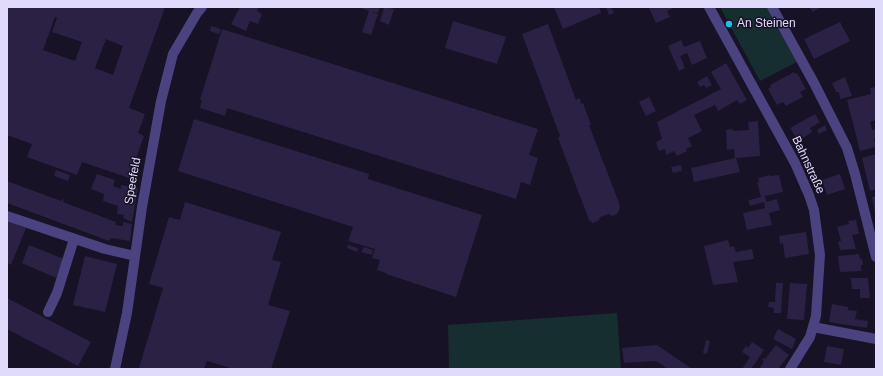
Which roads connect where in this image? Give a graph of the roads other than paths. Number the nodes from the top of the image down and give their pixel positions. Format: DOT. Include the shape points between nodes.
graph roads {
  1 [pos="202,7"];
  2 [pos="709,7"];
  3 [pos="772,7"];
  4 [pos="7,216"];
  5 [pos="74,239"];
  6 [pos="135,256"];
  7 [pos="876,257"];
  8 [pos="48,312"];
  9 [pos="813,327"];
  10 [pos="876,339"];
  11 [pos="116,369"];
  12 [pos="790,369"];
  1 -- 6 [label="street, Speefeld" via="173,54 161,101"];
  2 -- 9 [label="street, Bahnstraße" via="810,195 820,255 818,303"];
  3 -- 7 [label="street" via="847,148"];
  4 -- 5 [label="street"];
  5 -- 6 [label="street"];
  5 -- 8 [label="street" via="57,293"];
  6 -- 11 [label="street, Speefeld"];
  9 -- 10 [label="street"];
  9 -- 12 [label="street, Bahnstraße" via="810,337"];
}
